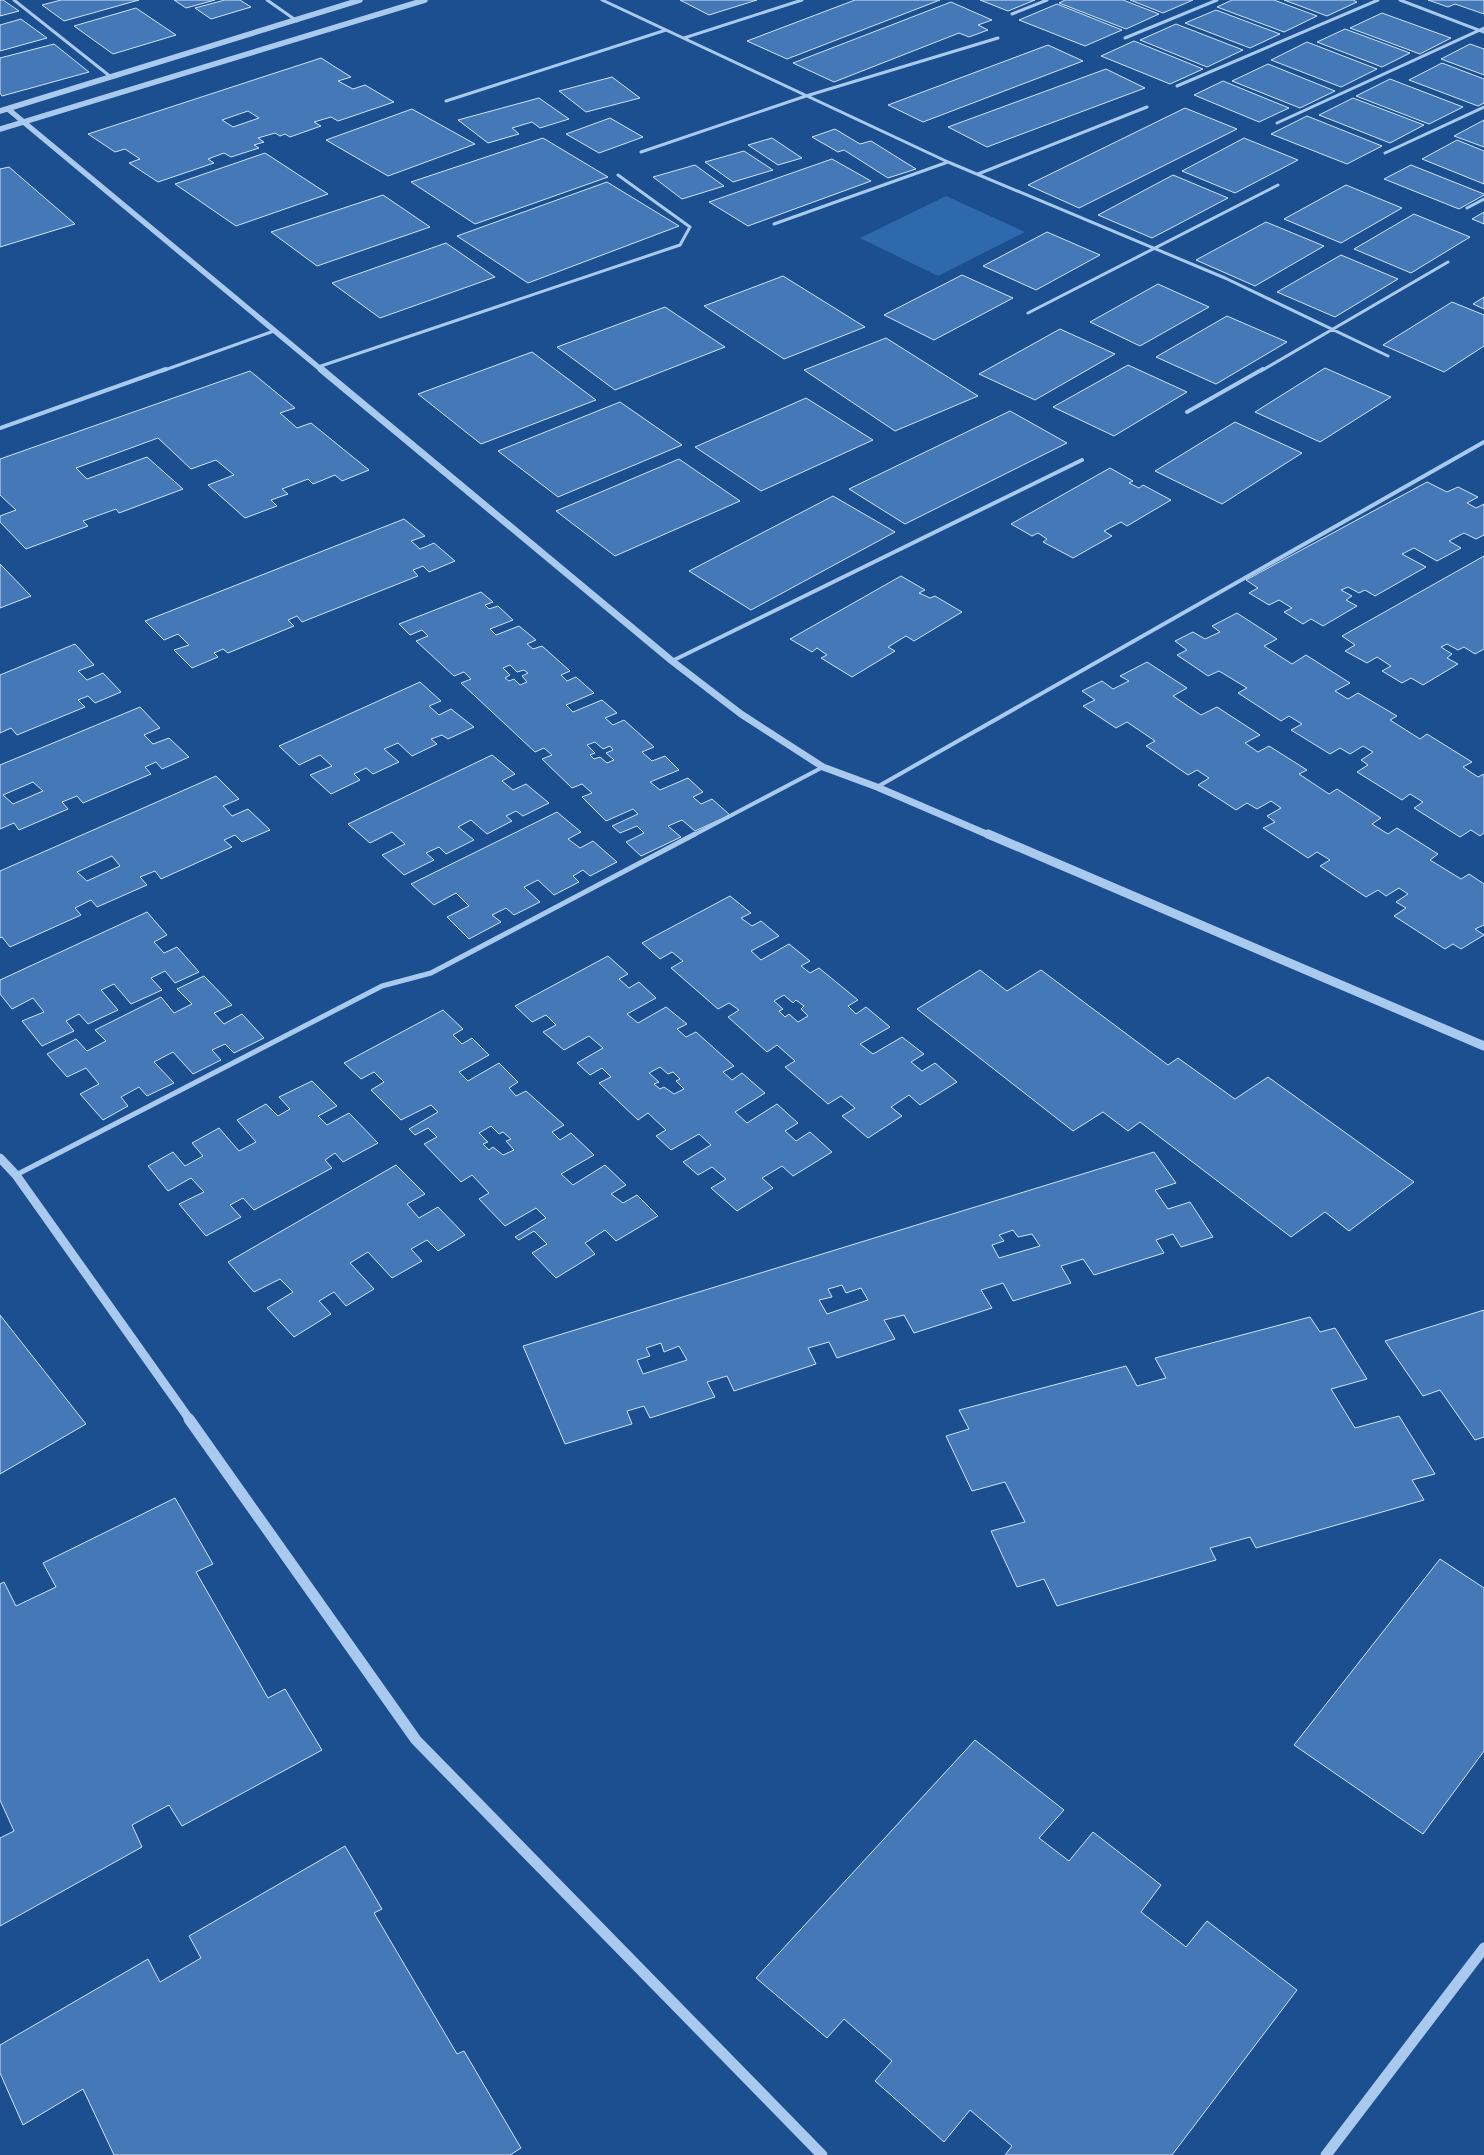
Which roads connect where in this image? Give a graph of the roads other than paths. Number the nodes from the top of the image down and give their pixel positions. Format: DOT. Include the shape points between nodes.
graph roads {
  1 [pos="14,0"];
  2 [pos="267,0"];
  3 [pos="360,0"];
  4 [pos="425,0"];
  5 [pos="602,0"];
  6 [pos="802,0"];
  7 [pos="1047,0"];
  8 [pos="1217,0"];
  9 [pos="1378,0"];
  10 [pos="1400,0"];
  11 [pos="1012,14"];
  12 [pos="298,21"];
  13 [pos="1484,28"];
  14 [pos="666,30"];
  15 [pos="1478,30"];
  16 [pos="1484,32"];
  17 [pos="683,38"];
  18 [pos="998,38"];
  19 [pos="1125,38"];
  20 [pos="111,77"];
  21 [pos="1178,86"];
  22 [pos="806,96"];
  23 [pos="446,101"];
  24 [pos="1147,107"];
  25 [pos="1484,107"];
  26 [pos="4,110"];
  27 [pos="24,123"];
  28 [pos="1277,123"];
  29 [pos="0,129"];
  30 [pos="641,152"];
  31 [pos="1386,153"];
  32 [pos="948,162"];
  33 [pos="977,174"];
  34 [pos="618,175"];
  35 [pos="1278,185"];
  36 [pos="1484,199"];
  37 [pos="1467,208"];
  38 [pos="774,224"];
  39 [pos="1156,247"];
  40 [pos="1448,262"];
  41 [pos="1028,313"];
  42 [pos="1335,329"];
  43 [pos="274,331"];
  44 [pos="1388,356"];
  45 [pos="318,367"];
  46 [pos="1187,412"];
  47 [pos="0,428"];
  48 [pos="1484,442"];
  49 [pos="1082,460"];
  50 [pos="672,662"];
  51 [pos="823,767"];
  52 [pos="877,787"];
  53 [pos="1484,1046"];
  54 [pos="0,1158"];
  55 [pos="16,1175"];
  56 [pos="1484,1948"];
  57 [pos="822,2155"];
  58 [pos="1326,2155"];
  1 -- 20 [label="street"];
  2 -- 12 [label="street"];
  3 -- 12 [label="street"];
  4 -- 27 [label="street"];
  5 -- 14 [label="street"];
  6 -- 17 [label="street"];
  7 -- 11 [label="street"];
  8 -- 19 [label="street"];
  9 -- 21 [label="street"];
  10 -- 15 [label="street"];
  12 -- 20 [label="street"];
  13 -- 15 [label="street"];
  14 -- 17 [label="street"];
  14 -- 23 [label="street"];
  15 -- 16 [label="street"];
  15 -- 28 [label="street"];
  17 -- 22 [label="street"];
  18 -- 22 [label="street"];
  20 -- 26 [label="street"];
  22 -- 30 [label="street"];
  22 -- 32 [label="street"];
  24 -- 33 [label="street"];
  25 -- 31 [label="street"];
  26 -- 27 [label="street"];
  27 -- 29 [label="street"];
  27 -- 43 [label="street"];
  32 -- 33 [label="street"];
  32 -- 38 [label="street"];
  33 -- 39 [label="street"];
  34 -- 45 [label="street" via="690,226 680,246"];
  35 -- 39 [label="street"];
  36 -- 37 [label="street"];
  39 -- 41 [label="street"];
  39 -- 42 [label="street"];
  40 -- 42 [label="street"];
  42 -- 44 [label="street"];
  42 -- 46 [label="street"];
  43 -- 45 [label="street"];
  43 -- 47 [label="street"];
  45 -- 50 [label="street"];
  48 -- 52 [label="street"];
  49 -- 50 [label="street"];
  50 -- 51 [label="street" via="741,714"];
  51 -- 52 [label="street"];
  51 -- 55 [label="street" via="431,973 382,986"];
  52 -- 53 [label="street"];
  54 -- 55 [label="street"];
  55 -- 57 [label="street" via="416,1740"];
  56 -- 58 [label="street"];
}
